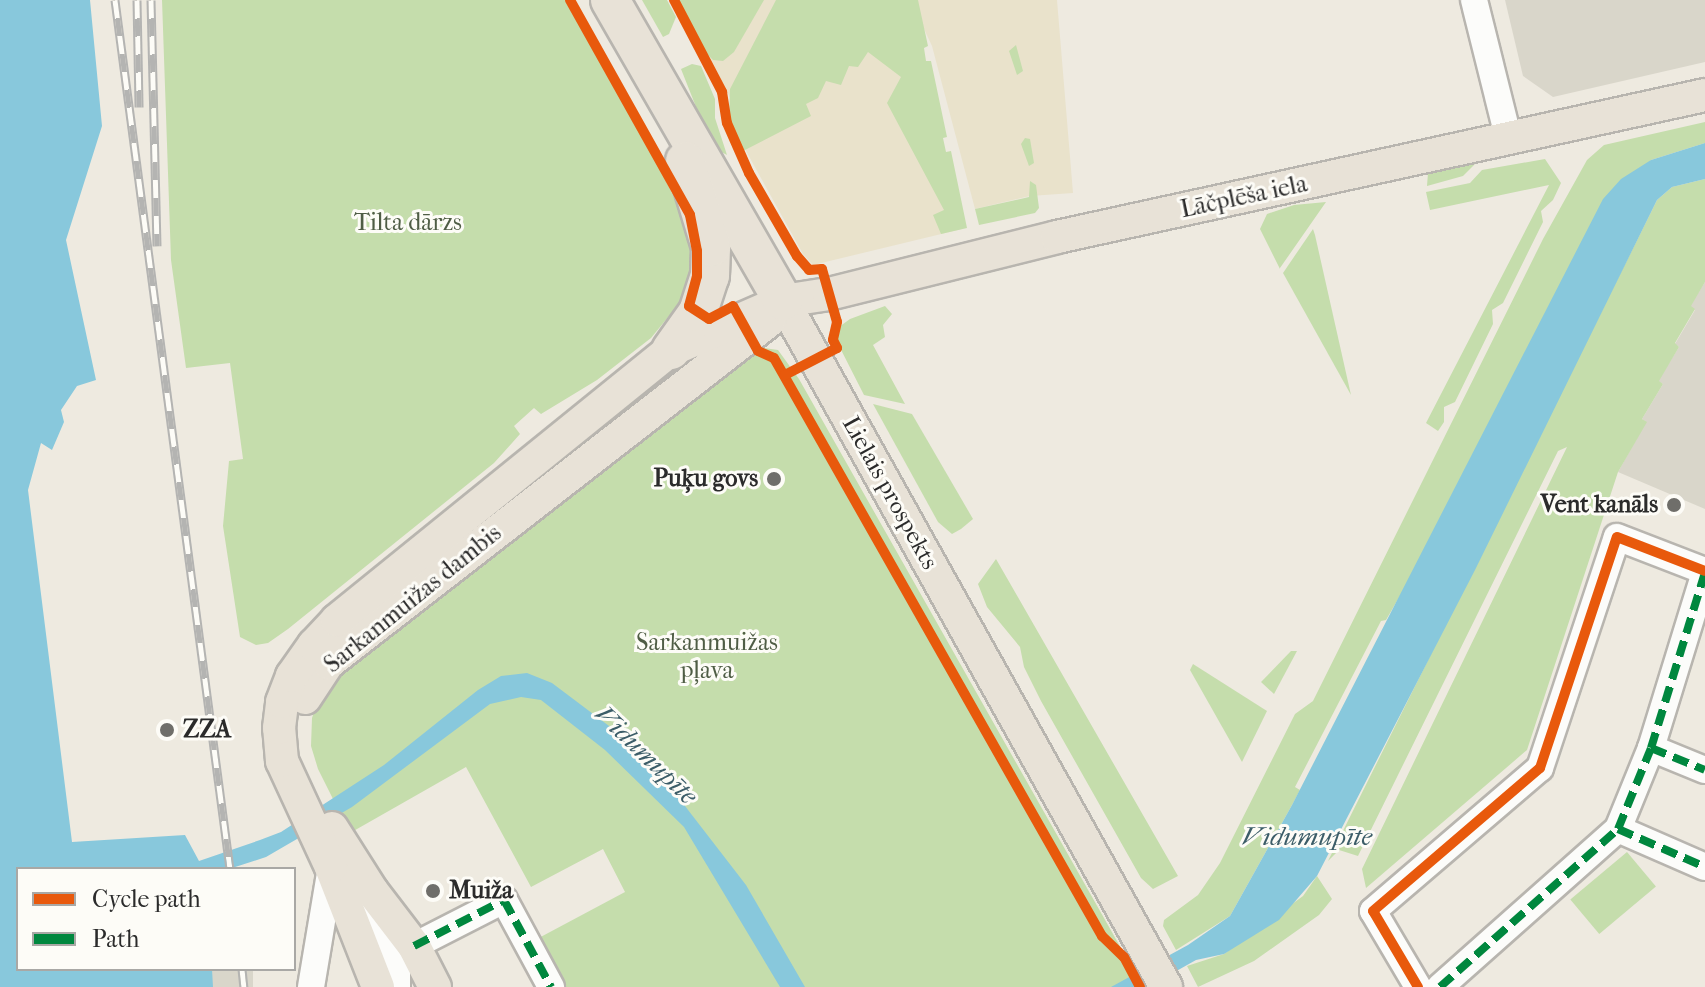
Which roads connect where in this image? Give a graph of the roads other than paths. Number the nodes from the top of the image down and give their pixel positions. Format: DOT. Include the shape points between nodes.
graph roads {
  1 [pos="610,0"];
  2 [pos="1474,0"];
  3 [pos="1705,95"];
  4 [pos="667,101"];
  5 [pos="1509,140"];
  6 [pos="783,301"];
  7 [pos="671,350"];
  8 [pos="1705,572"];
  9 [pos="1651,748"];
  10 [pos="1705,770"];
  11 [pos="303,791"];
  12 [pos="1618,829"];
  13 [pos="331,852"];
  14 [pos="1705,867"];
  15 [pos="372,891"];
  16 [pos="414,946"];
  17 [pos="311,987"];
  18 [pos="378,987"];
  19 [pos="397,987"];
  20 [pos="435,987"];
  21 [pos="551,987"];
  22 [pos="1166,987"];
  23 [pos="1418,987"];
  24 [pos="1440,987"];
  1 -- 4 [label="highway, Lielais prospekts"];
  2 -- 5 [label="street"];
  3 -- 5 [label="main road, Lāčplēša iela"];
  4 -- 6 [label="highway, Lielais prospekts"];
  4 -- 7 [label="highway" via="711,247 703,300"];
  5 -- 6 [label="main road, Lāčplēša iela"];
  6 -- 7 [label="main road, Lāčplēša iela"];
  6 -- 11 [label="main road, Sarkanmuižas dambis" via="773,318 328,663 314,679 297,728"];
  6 -- 22 [label="main road, Lielais prospekts"];
  7 -- 11 [label="main road, Sarkanmuižas dambis" via="337,620 314,645 292,676 279,728 282,761"];
  8 -- 9 [label="street"];
  8 -- 23 [label="street" via="1617,537 1540,768 1373,911"];
  9 -- 10 [label="street"];
  9 -- 12 [label="street"];
  11 -- 13 [label="main road, Sarkanmuižas dambis"];
  12 -- 14 [label="street"];
  12 -- 24 [label="street"];
  13 -- 15 [label="main road, Sarkanmuižas dambis"];
  13 -- 17 [label="street"];
  13 -- 18 [label="main road, Sarkanmuižas dambis"];
  15 -- 16 [label="main road, Sarkanmuižas dambis"];
  15 -- 19 [label="street" via="397,968"];
  16 -- 20 [label="main road, Sarkanmuižas dambis"];
  16 -- 21 [label="street" via="504,900"];
}
